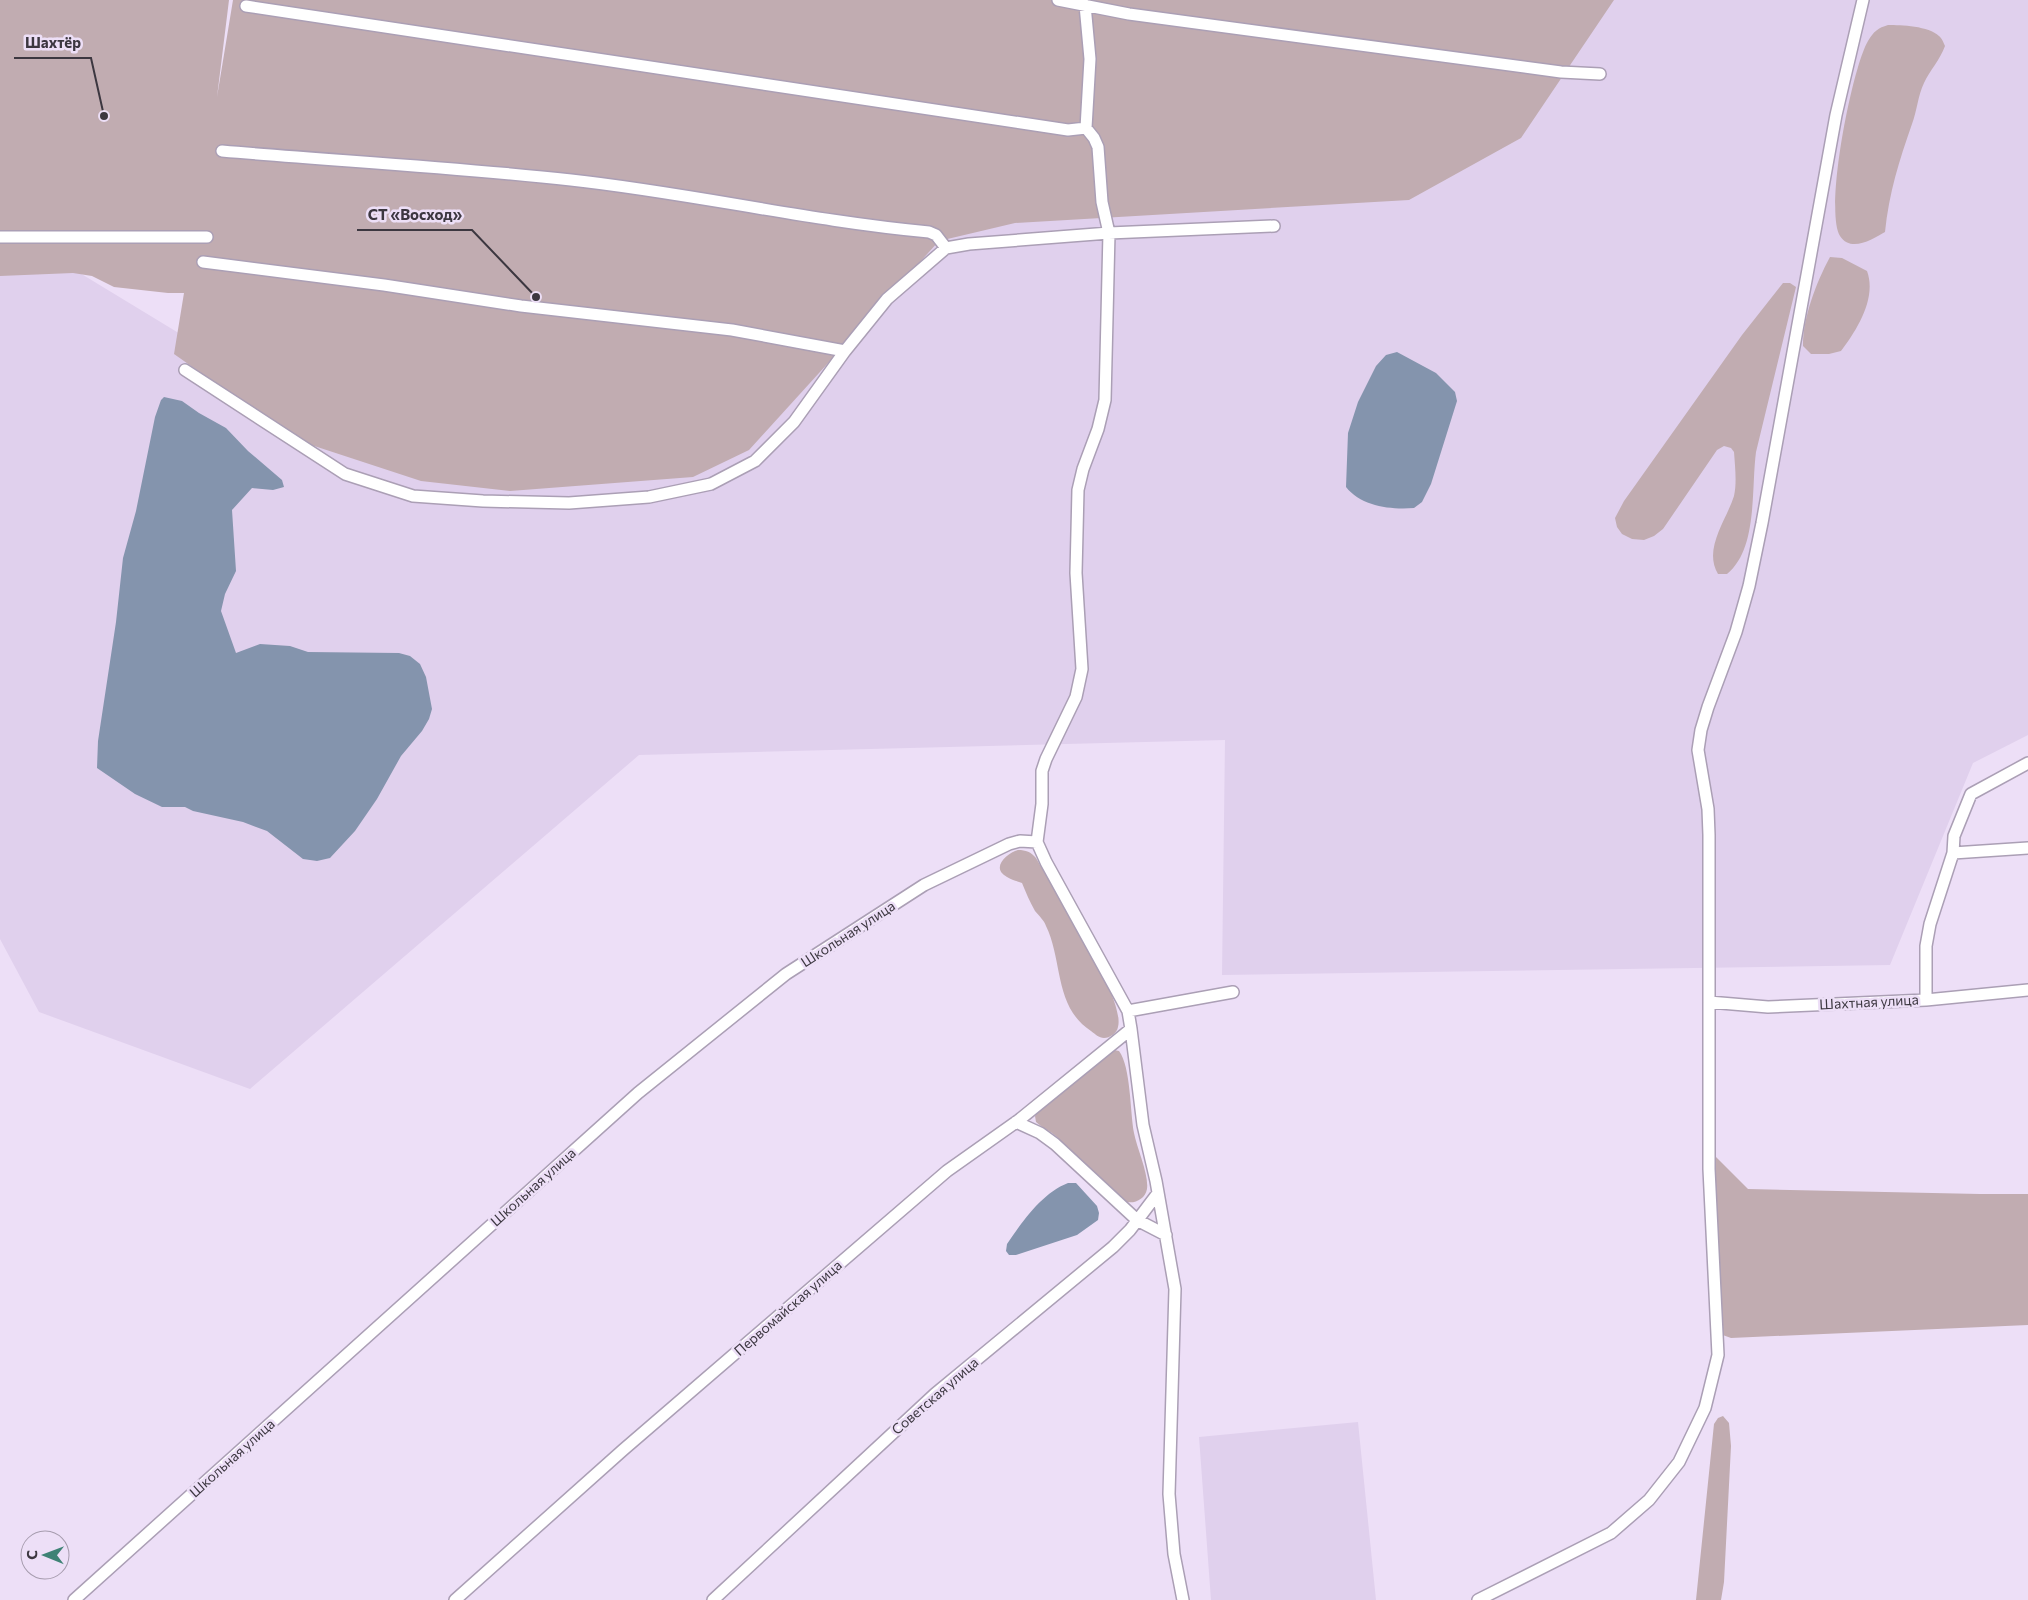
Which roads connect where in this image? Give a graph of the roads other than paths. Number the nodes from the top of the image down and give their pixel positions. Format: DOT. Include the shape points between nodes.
graph roads {
  1 [pos="1058,0"];
  2 [pos="1863,0"];
  3 [pos="1072,1"];
  4 [pos="1085,5"];
  5 [pos="246,6"];
  6 [pos="1600,74"];
  7 [pos="1086,128"];
  8 [pos="222,151"];
  9 [pos="1274,226"];
  10 [pos="1109,233"];
  11 [pos="0,237"];
  12 [pos="207,237"];
  13 [pos="946,248"];
  14 [pos="203,262"];
  15 [pos="845,351"];
  16 [pos="185,370"];
  17 [pos="2028,763"];
  18 [pos="1037,842"];
  19 [pos="2028,848"];
  20 [pos="1953,853"];
  21 [pos="2028,990"];
  22 [pos="1233,992"];
  23 [pos="1926,1000"];
  24 [pos="1709,1002"];
  25 [pos="1128,1010"];
  26 [pos="1131,1029"];
  27 [pos="1016,1122"];
  28 [pos="1158,1193"];
  29 [pos="1137,1220"];
  30 [pos="1166,1235"];
  31 [pos="74,1600"];
  32 [pos="455,1600"];
  33 [pos="713,1600"];
  34 [pos="1183,1600"];
  35 [pos="1478,1600"];
  1 -- 3 [label="street"];
  2 -- 24 [label="street" via="1836,115 1751,577 1736,632 1708,707 1698,750 1708,818"];
  3 -- 4 [label="street"];
  4 -- 6 [label="street" via="1139,15"];
  4 -- 7 [label="street" via="1090,59"];
  5 -- 7 [label="street" via="1068,130"];
  7 -- 10 [label="street" via="1098,147 1102,202"];
  8 -- 13 [label="street" via="581,181 929,232 936,235"];
  9 -- 10 [label="street"];
  10 -- 13 [label="street"];
  10 -- 18 [label="street" via="1105,400 1078,490 1076,573 1082,669 1076,697 1042,771"];
  11 -- 12 [label="street"];
  13 -- 15 [label="street" via="887,299"];
  14 -- 15 [label="street" via="521,306 732,330"];
  15 -- 16 [label="street" via="794,422 755,461 711,484 649,497 569,503 483,502 413,496 344,474"];
  17 -- 20 [label="street" via="1971,794 1954,836"];
  18 -- 25 [label="street"];
  18 -- 31 [label="street, Школьная улица" via="1009,844 924,885 778,980 638,1093"];
  19 -- 20 [label="street"];
  20 -- 23 [label="street" via="1930,924 1926,946"];
  21 -- 23 [label="street, Шахтная улица"];
  22 -- 25 [label="street"];
  23 -- 24 [label="street, Шахтная улица" via="1768,1007"];
  24 -- 35 [label="street" via="1709,1170 1718,1354 1706,1408 1679,1462 1649,1500 1611,1533"];
  25 -- 26 [label="street"];
  26 -- 27 [label="street, Первомайская улица"];
  26 -- 28 [label="street" via="1143,1125"];
  27 -- 29 [label="street" via="1055,1144"];
  27 -- 32 [label="street, Первомайская улица" via="947,1171 623,1450"];
  28 -- 29 [label="street, Советская улица"];
  28 -- 30 [label="street"];
  29 -- 30 [label="street"];
  29 -- 33 [label="street, Советская улица" via="1113,1247 935,1394"];
  30 -- 34 [label="street" via="1175,1289 1171,1520"];
}
